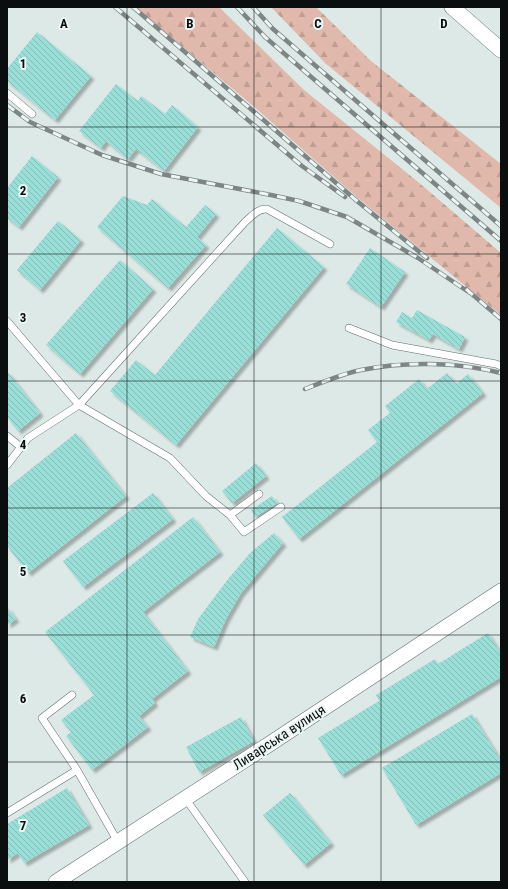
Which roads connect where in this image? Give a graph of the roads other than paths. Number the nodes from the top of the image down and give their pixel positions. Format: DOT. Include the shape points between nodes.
graph roads {
  1 [pos="452,7"];
  2 [pos="501,50"];
  3 [pos="7,93"];
  4 [pos="32,114"];
  5 [pos="330,244"];
  6 [pos="7,321"];
  7 [pos="349,328"];
  8 [pos="501,366"];
  9 [pos="79,405"];
  10 [pos="7,436"];
  11 [pos="21,447"];
  12 [pos="7,465"];
  13 [pos="259,494"];
  14 [pos="281,507"];
  15 [pos="230,515"];
  16 [pos="501,591"];
  17 [pos="72,694"];
  18 [pos="77,770"];
  19 [pos="186,798"];
  20 [pos="7,813"];
  21 [pos="118,842"];
  22 [pos="56,882"];
  23 [pos="245,882"];
  1 -- 2 [label="street"];
  3 -- 4 [label="lane"];
  5 -- 9 [label="lane" via="271,211 257,211"];
  6 -- 9 [label="lane"];
  7 -- 8 [label="lane" via="392,345"];
  9 -- 11 [label="lane" via="28,438"];
  9 -- 15 [label="lane" via="170,458 206,496"];
  10 -- 11 [label="lane"];
  11 -- 12 [label="lane"];
  13 -- 15 [label="lane"];
  14 -- 15 [label="lane" via="244,532"];
  16 -- 19 [label="street, Ливарська вулиця"];
  17 -- 18 [label="lane" via="42,718"];
  18 -- 20 [label="lane"];
  18 -- 21 [label="lane"];
  19 -- 21 [label="street, Ливарська вулиця"];
  19 -- 23 [label="lane"];
  21 -- 22 [label="street, Ливарська вулиця"];
}
